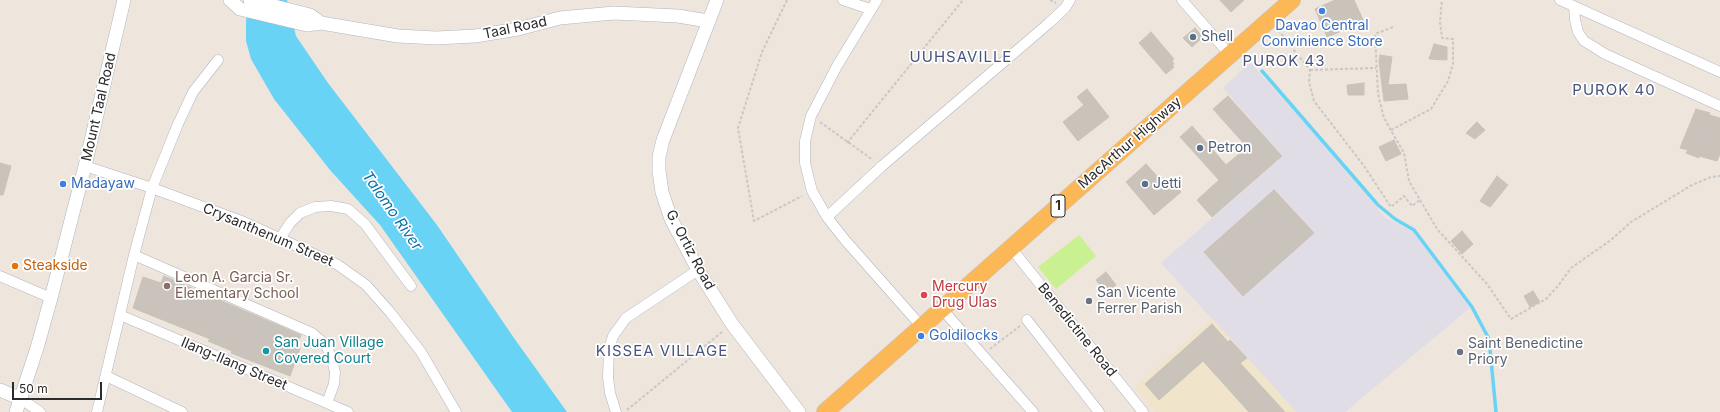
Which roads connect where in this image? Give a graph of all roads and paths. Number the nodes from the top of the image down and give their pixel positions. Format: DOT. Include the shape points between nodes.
graph roads {
  1 [pos="124,0"];
  2 [pos="230,0"];
  3 [pos="717,0"];
  4 [pos="787,0"];
  5 [pos="843,0"];
  6 [pos="877,0"];
  7 [pos="963,0"];
  8 [pos="1070,0"];
  9 [pos="1182,0"];
  10 [pos="1292,0"];
  11 [pos="1442,0"];
  12 [pos="1560,0"];
  13 [pos="245,4"];
  14 [pos="1574,6"];
  15 [pos="870,10"];
  16 [pos="1270,20"];
  17 [pos="708,21"];
  18 [pos="1393,27"];
  19 [pos="1230,55"];
  20 [pos="218,60"];
  21 [pos="1376,68"];
  22 [pos="1310,70"];
  23 [pos="1720,72"];
  24 [pos="1720,106"];
  25 [pos="811,116"];
  26 [pos="1391,130"];
  27 [pos="847,143"];
  28 [pos="85,166"];
  29 [pos="882,166"];
  30 [pos="1720,176"];
  31 [pos="152,188"];
  32 [pos="812,191"];
  33 [pos="1420,200"];
  34 [pos="827,217"];
  35 [pos="280,239"];
  36 [pos="1011,248"];
  37 [pos="134,255"];
  38 [pos="698,270"];
  39 [pos="0,276"];
  40 [pos="411,286"];
  41 [pos="51,298"];
  42 [pos="942,309"];
  43 [pos="120,315"];
  44 [pos="1027,320"];
  45 [pos="732,324"];
  46 [pos="922,327"];
  47 [pos="983,355"];
  48 [pos="106,376"];
  49 [pos="0,390"];
  50 [pos="21,398"];
  51 [pos="327,403"];
  52 [pos="16,412"];
  53 [pos="40,412"];
  54 [pos="97,412"];
  55 [pos="182,412"];
  56 [pos="348,412"];
  57 [pos="456,412"];
  58 [pos="616,412"];
  59 [pos="624,412"];
  60 [pos="799,412"];
  61 [pos="825,412"];
  62 [pos="1033,412"];
  63 [pos="1099,412"];
  64 [pos="1143,412"];
  1 -- 28 [label="street, Mount Taal Road"];
  2 -- 13 [label="street, Taal Road"];
  3 -- 17 [label="street, G. Ortiz Road"];
  4 -- 32 [label="path" via="762,52 738,128 754,222"];
  5 -- 15 [label="street"];
  6 -- 15 [label="street"];
  7 -- 27 [label="path"];
  8 -- 29 [label="street" via="1049,23"];
  9 -- 19 [label="street"];
  10 -- 16 [label="highway, MacArthur Highway / 1"];
  11 -- 26 [label="path" via="1442,38 1453,39 1454,64 1448,81 1431,109"];
  12 -- 14 [label="street"];
  13 -- 17 [label="street, Taal Road" via="321,23 398,36 436,38 475,36 518,29 560,18 614,13 678,16"];
  14 -- 23 [label="street"];
  14 -- 24 [label="street" via="1578,32 1594,47"];
  15 -- 25 [label="street"];
  16 -- 19 [label="highway, MacArthur Highway / 1"];
  16 -- 22 [label="path"];
  17 -- 38 [label="street, G. Ortiz Road" via="659,157 662,192 671,219"];
  18 -- 21 [label="path" via="1375,34"];
  19 -- 36 [label="highway, MacArthur Highway / 1"];
  20 -- 31 [label="street" via="193,92"];
  21 -- 22 [label="path"];
  21 -- 26 [label="path" via="1379,105"];
  22 -- 33 [label="path" via="1309,82 1314,101 1364,166 1391,207 1404,196 1412,206"];
  25 -- 27 [label="path"];
  25 -- 32 [label="street" via="804,152"];
  26 -- 33 [label="path" via="1404,153 1409,181"];
  27 -- 29 [label="path"];
  28 -- 31 [label="street, Crysanthenum Street"];
  28 -- 41 [label="street, Mount Taal Road"];
  29 -- 34 [label="street"];
  30 -- 33 [label="path" via="1692,185 1631,222 1571,268 1546,299 1511,319 1487,284 1437,229"];
  31 -- 35 [label="street, Crysanthenum Street" via="244,222"];
  31 -- 37 [label="street"];
  32 -- 34 [label="street"];
  34 -- 46 [label="street"];
  35 -- 40 [label="street" via="300,213 315,207 348,209 365,224"];
  35 -- 57 [label="street, Crysanthenum Street" via="338,265 366,285 421,352"];
  36 -- 42 [label="highway, MacArthur Highway / 1"];
  36 -- 64 [label="street, Benedictine Road"];
  37 -- 43 [label="street"];
  37 -- 51 [label="street" via="312,333 326,345 335,372 334,384"];
  38 -- 45 [label="street, G. Ortiz Road"];
  38 -- 58 [label="street" via="626,318 613,336 609,349 608,377"];
  39 -- 41 [label="street"];
  41 -- 50 [label="street, Mount Taal Road"];
  42 -- 46 [label="highway, MacArthur Highway / 1"];
  42 -- 47 [label="street"];
  43 -- 48 [label="street"];
  43 -- 51 [label="street, Ilang-Ilang Street"];
  44 -- 47 [label="path"];
  44 -- 63 [label="street"];
  45 -- 59 [label="path"];
  45 -- 60 [label="street, G. Ortiz Road"];
  46 -- 61 [label="highway, MacArthur Highway / 1"];
  47 -- 62 [label="street"];
  48 -- 54 [label="street"];
  48 -- 55 [label="street"];
  49 -- 50 [label="street"];
  50 -- 52 [label="street, Mount Taal Road"];
  50 -- 53 [label="street"];
  51 -- 56 [label="street, Ilang-Ilang Street"];
}
